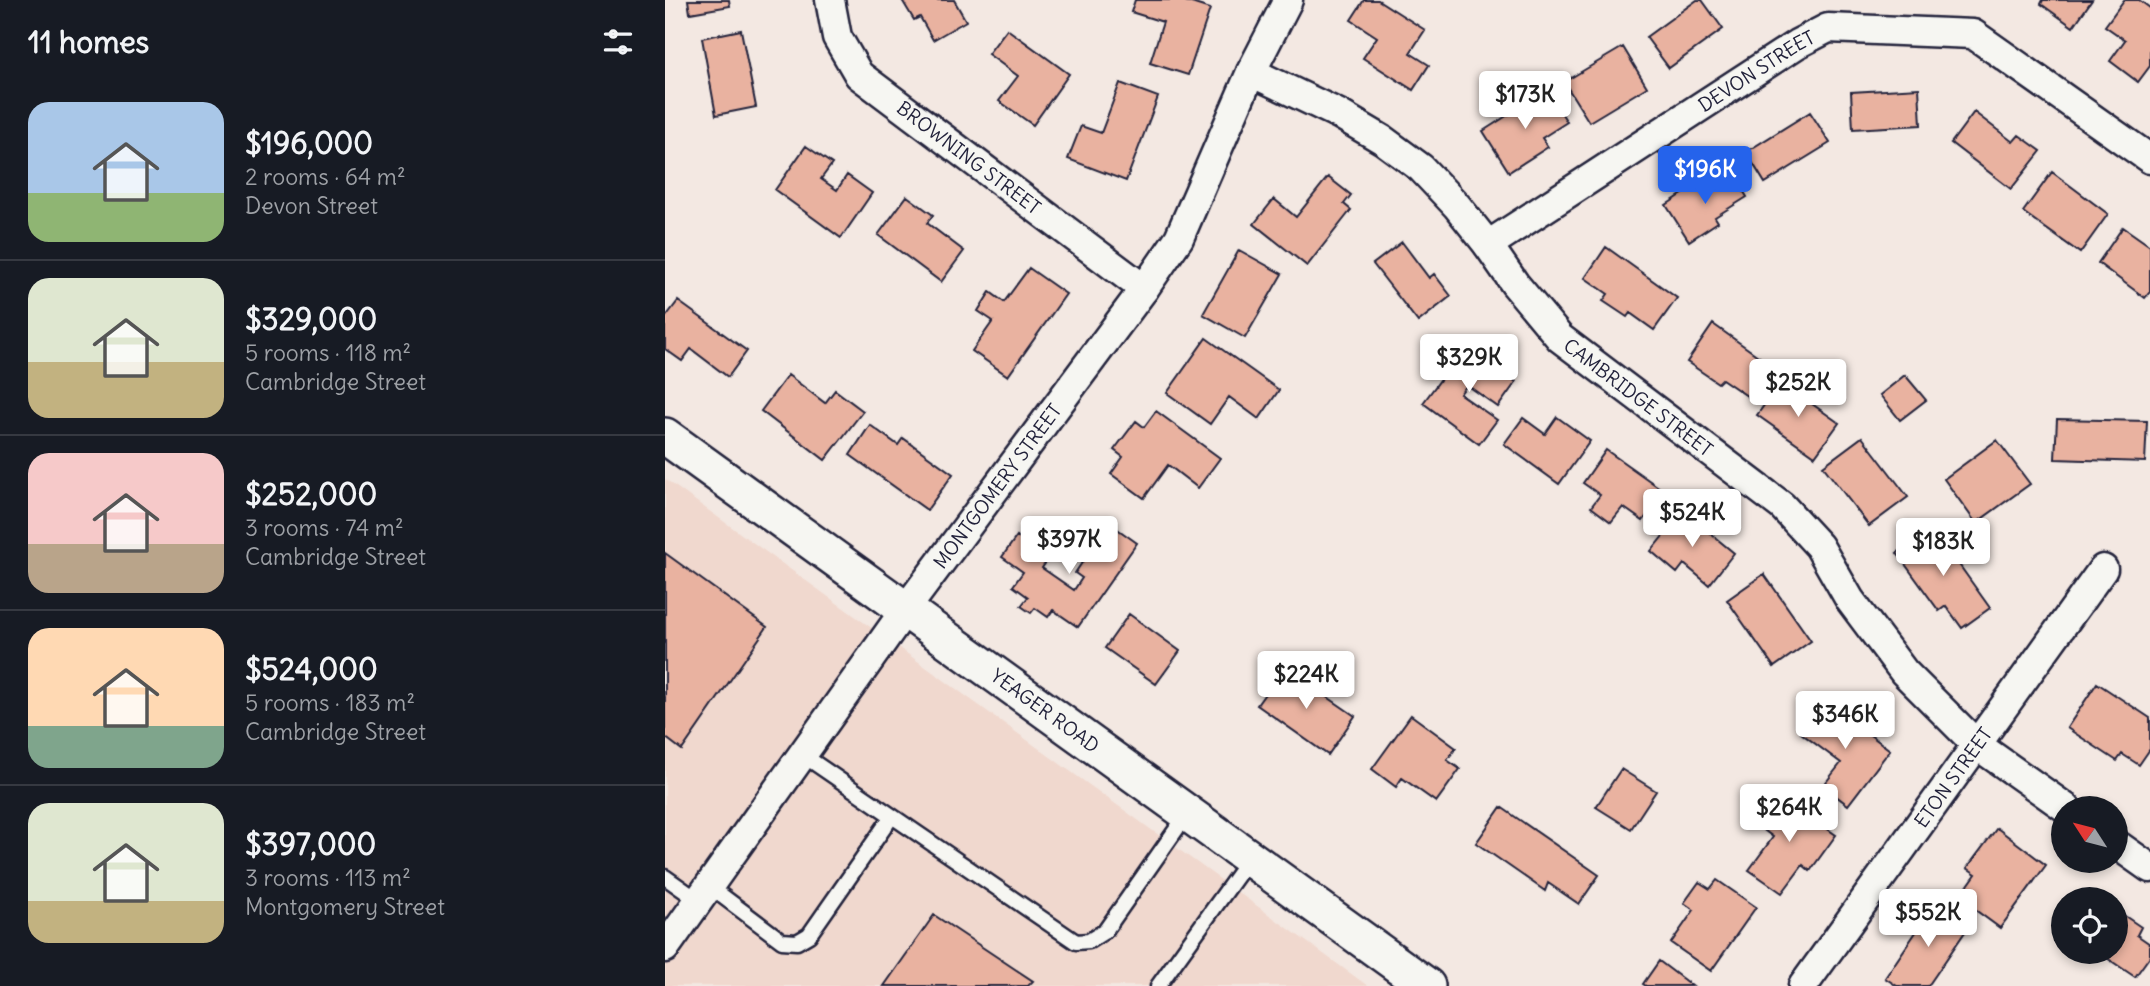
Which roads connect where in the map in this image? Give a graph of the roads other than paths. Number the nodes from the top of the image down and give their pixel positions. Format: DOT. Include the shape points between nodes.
graph roads {
  1 [pos="831,0"];
  2 [pos="1288,0"];
  3 [pos="1251,72"];
  4 [pos="2150,159"];
  5 [pos="1488,245"];
  6 [pos="1144,289"];
  7 [pos="665,436"];
  8 [pos="2103,569"];
  9 [pos="905,610"];
  10 [pos="1977,745"];
  11 [pos="803,755"];
  12 [pos="2051,797"];
  13 [pos="1188,813"];
  14 [pos="892,816"];
  15 [pos="2128,852"];
  16 [pos="1251,857"];
  17 [pos="2150,868"];
  18 [pos="665,877"];
  19 [pos="704,893"];
  20 [pos="665,948"];
  21 [pos="1158,986"];
  22 [pos="1427,986"];
  23 [pos="1803,986"];
  1 -- 6 [label="street, BROWNING STREET" via="837,37 859,75"];
  2 -- 3 [label="street, MONTGOMERY STREET"];
  3 -- 5 [label="street, CAMBRIDGE STREET" via="1339,114 1412,161"];
  3 -- 6 [label="street, MONTGOMERY STREET" via="1179,238"];
  4 -- 5 [label="street, DEVON STREET" via="1973,34 1828,28"];
  5 -- 10 [label="street, CAMBRIDGE STREET" via="1560,338 1782,506 1819,547 1850,600 1904,672"];
  6 -- 9 [label="street, MONTGOMERY STREET"];
  7 -- 9 [label="street, YEAGER ROAD"];
  8 -- 10 [label="street, ETON STREET"];
  9 -- 11 [label="street, MONTGOMERY STREET"];
  9 -- 13 [label="street, YEAGER ROAD"];
  10 -- 12 [label="street, CAMBRIDGE STREET"];
  10 -- 23 [label="street, ETON STREET"];
  11 -- 14 [label="lane"];
  11 -- 19 [label="street, MONTGOMERY STREET"];
  13 -- 14 [label="lane" via="1105,932 1076,942"];
  13 -- 16 [label="street, YEAGER ROAD"];
  14 -- 19 [label="lane" via="809,934 797,942 782,941"];
  15 -- 17 [label="street"];
  16 -- 21 [label="lane"];
  16 -- 22 [label="street, YEAGER ROAD"];
  18 -- 19 [label="lane"];
  19 -- 20 [label="street, MONTGOMERY STREET"];
}
